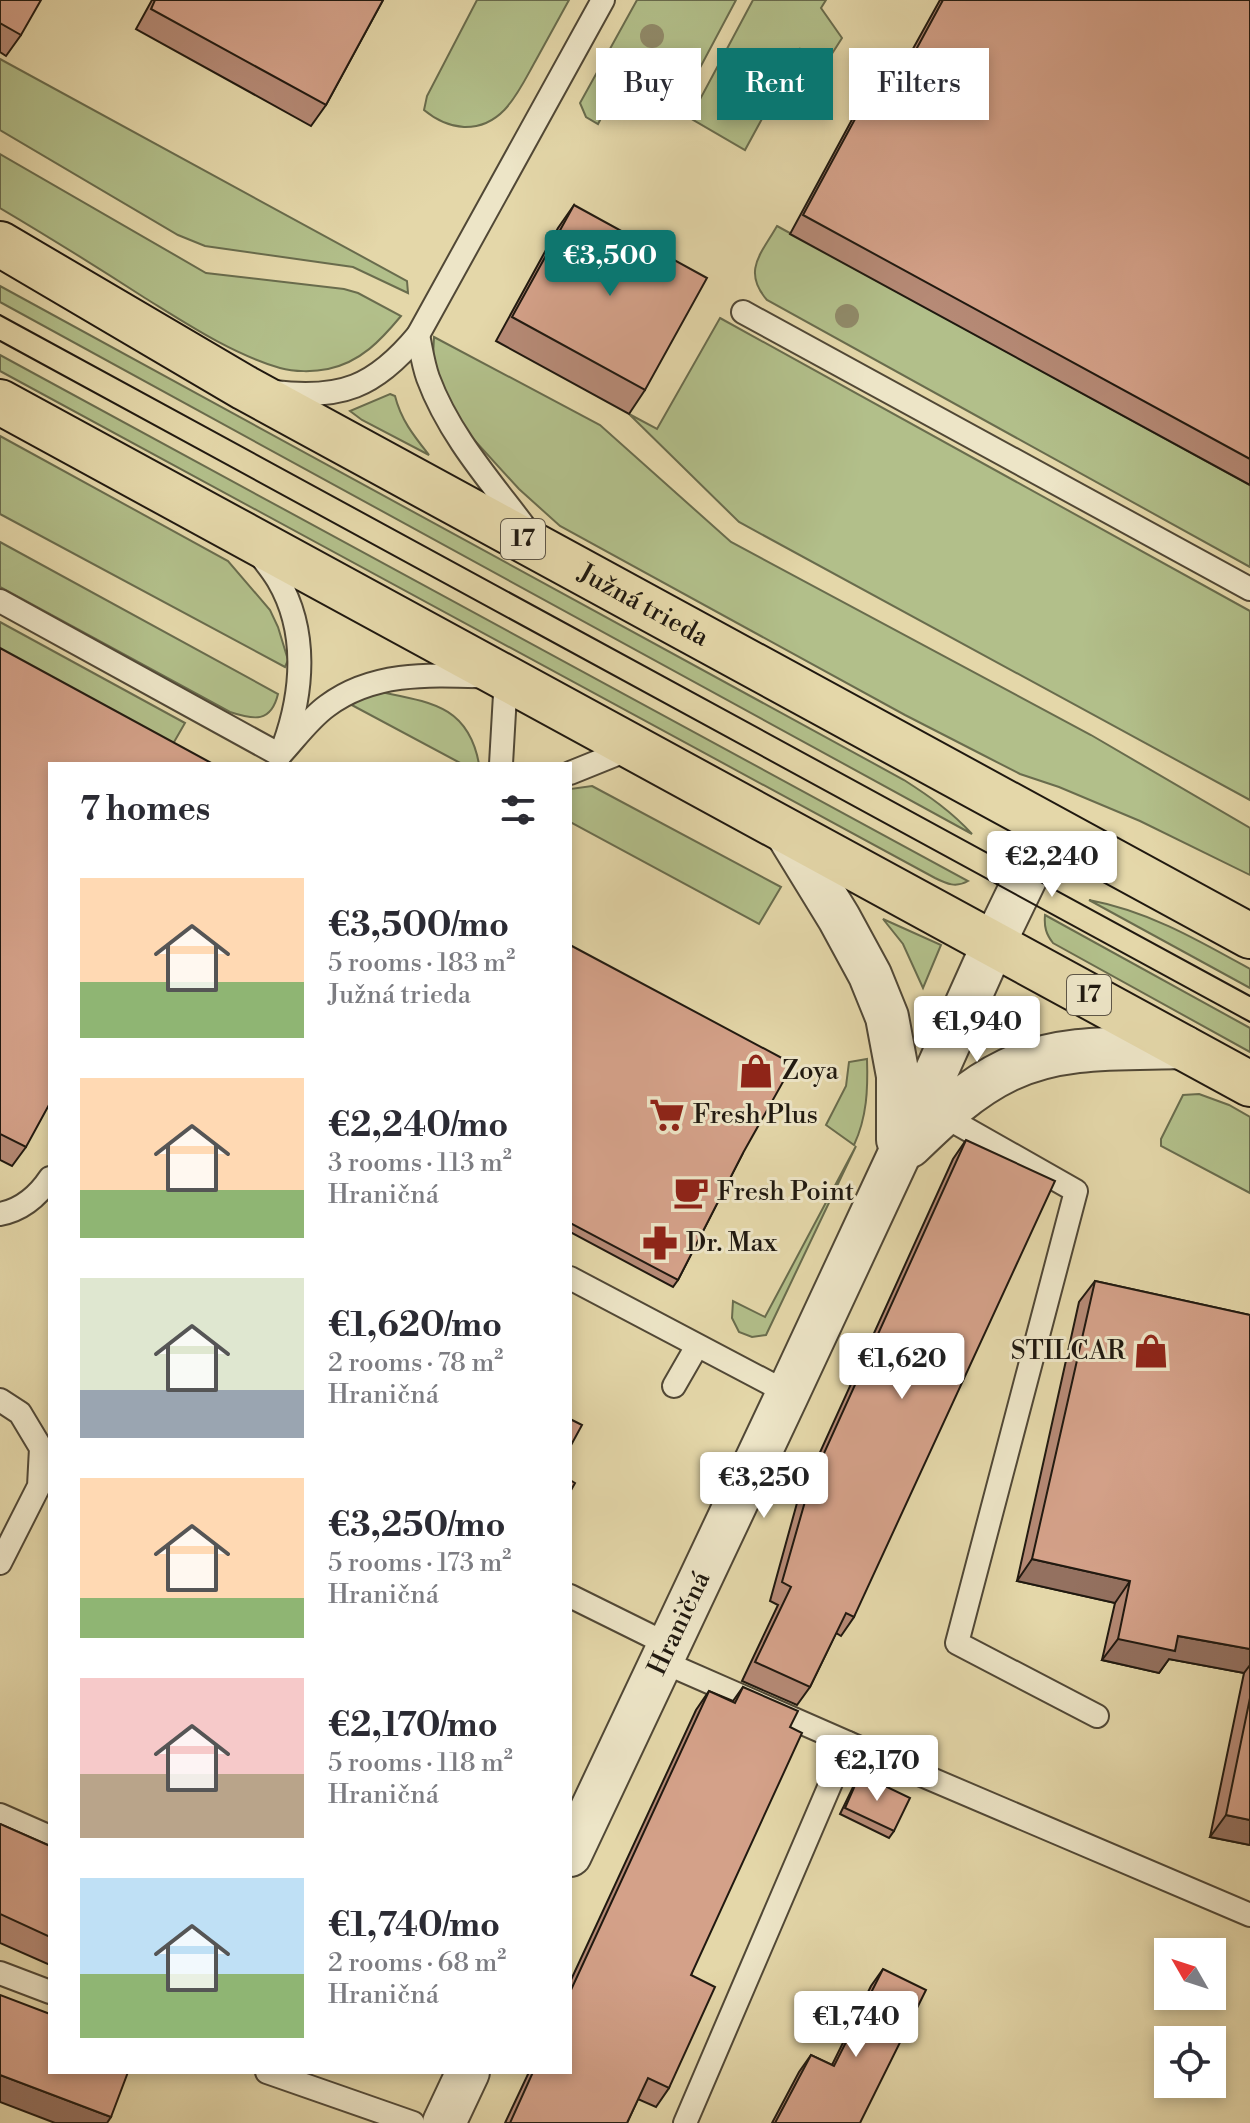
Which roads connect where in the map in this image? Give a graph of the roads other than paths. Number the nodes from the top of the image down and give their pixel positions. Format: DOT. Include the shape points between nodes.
graph roads {
  1 [pos="603,0"];
  2 [pos="0,244"];
  3 [pos="743,312"];
  4 [pos="418,335"];
  5 [pos="245,388"];
  6 [pos="0,402"];
  7 [pos="246,536"];
  8 [pos="540,548"];
  9 [pos="1250,589"];
  10 [pos="0,601"];
  11 [pos="506,677"];
  12 [pos="634,747"];
  13 [pos="278,760"];
  14 [pos="501,762"];
  15 [pos="572,772"];
  16 [pos="1050,827"];
  17 [pos="785,830"];
  18 [pos="1250,936"];
  19 [pos="994,943"];
  20 [pos="1184,1047"];
  21 [pos="1250,1084"];
  22 [pos="942,1115"];
  23 [pos="898,1157"];
  24 [pos="48,1181"];
  25 [pos="0,1214"];
  26 [pos="572,1279"];
  27 [pos="697,1346"];
  28 [pos="674,1386"];
  29 [pos="788,1393"];
  30 [pos="0,1400"];
  31 [pos="0,1563"];
  32 [pos="572,1597"];
  33 [pos="665,1653"];
  34 [pos="1097,1716"];
  35 [pos="848,1743"];
  36 [pos="0,1815"];
  37 [pos="48,1836"];
  38 [pos="572,1851"];
  39 [pos="1250,1915"];
  40 [pos="0,1973"];
  41 [pos="48,1991"];
  42 [pos="273,2074"];
  43 [pos="467,2074"];
  44 [pos="413,2123"];
  45 [pos="444,2123"];
  46 [pos="685,2123"];
  1 -- 4 [label="lane"];
  2 -- 5 [label="main road, Južná trieda / 17"];
  3 -- 9 [label="lane"];
  4 -- 5 [label="lane" via="386,369 349,390 297,395"];
  4 -- 8 [label="lane" via="427,375 456,435"];
  5 -- 8 [label="main road, Južná trieda / 17"];
  6 -- 7 [label="main road, 17"];
  7 -- 11 [label="main road, 17"];
  7 -- 13 [label="lane" via="279,581 298,640 299,692"];
  8 -- 16 [label="main road, Južná trieda / 17"];
  10 -- 13 [label="lane"];
  11 -- 12 [label="main road, 17"];
  11 -- 13 [label="lane" via="419,675 368,685 326,707"];
  11 -- 14 [label="lane"];
  12 -- 15 [label="lane"];
  12 -- 17 [label="main road, 17"];
  16 -- 18 [label="main road, Južná trieda / 17"];
  16 -- 19 [label="street, Hraničná"];
  17 -- 19 [label="main road, 17"];
  17 -- 23 [label="street" via="852,941 887,1017 898,1076"];
  19 -- 20 [label="main road, 17"];
  19 -- 23 [label="street, Hraničná"];
  20 -- 21 [label="main road, 17"];
  20 -- 22 [label="street" via="1051,1056 1009,1069"];
  22 -- 23 [label="street"];
  22 -- 34 [label="lane" via="1076,1191 957,1643"];
  23 -- 29 [label="street, Hraničná"];
  24 -- 25 [label="lane" via="14,1211"];
  26 -- 27 [label="lane"];
  27 -- 28 [label="lane"];
  27 -- 29 [label="lane"];
  29 -- 33 [label="street, Hraničná"];
  30 -- 31 [label="lane" via="20,1413 41,1448 39,1486"];
  32 -- 33 [label="lane"];
  33 -- 35 [label="lane"];
  33 -- 38 [label="street, Hraničná"];
  35 -- 39 [label="lane"];
  35 -- 46 [label="lane"];
  36 -- 37 [label="lane"];
  40 -- 41 [label="lane"];
  42 -- 44 [label="lane"];
  43 -- 45 [label="street"];
}
